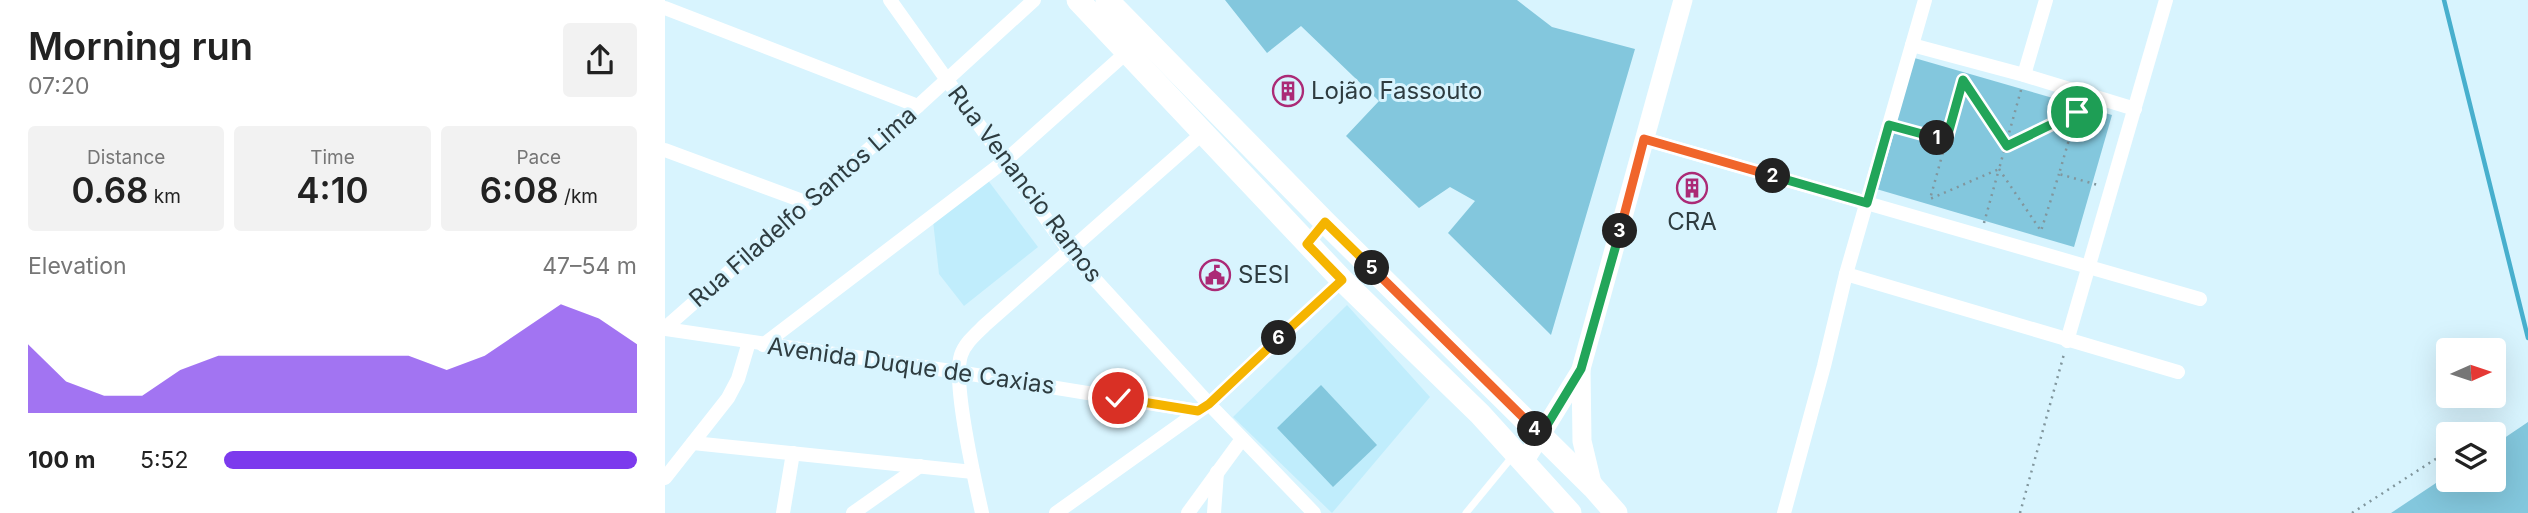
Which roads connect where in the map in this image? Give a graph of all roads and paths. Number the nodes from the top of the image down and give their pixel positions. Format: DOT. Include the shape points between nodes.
graph roads {
  1 [pos="890,0"];
  2 [pos="1034,0"];
  3 [pos="1078,0"];
  4 [pos="1107,0"];
  5 [pos="1683,0"];
  6 [pos="1925,0"];
  7 [pos="2046,0"];
  8 [pos="2166,0"];
  9 [pos="665,8"];
  10 [pos="1912,45"];
  11 [pos="1128,52"];
  12 [pos="2024,75"];
  13 [pos="947,79"];
  14 [pos="918,106"];
  15 [pos="2135,109"];
  16 [pos="1889,125"];
  17 [pos="1204,132"];
  18 [pos="1644,139"];
  19 [pos="1946,141"];
  20 [pos="2007,146"];
  21 [pos="665,150"];
  22 [pos="1006,160"];
  23 [pos="2000,169"];
  24 [pos="2059,174"];
  25 [pos="2112,189"];
  26 [pos="807,203"];
  27 [pos="1867,203"];
  28 [pos="1325,222"];
  29 [pos="1980,234"];
  30 [pos="1307,244"];
  31 [pos="1069,251"];
  32 [pos="2089,267"];
  33 [pos="1846,274"];
  34 [pos="1342,280"];
  35 [pos="2200,299"];
  36 [pos="665,329"];
  37 [pos="2067,341"];
  38 [pos="756,343"];
  39 [pos="1581,369"];
  40 [pos="958,372"];
  41 [pos="2178,372"];
  42 [pos="1203,407"];
  43 [pos="1541,435"];
  44 [pos="1242,439"];
  45 [pos="693,443"];
  46 [pos="793,453"];
  47 [pos="1520,457"];
  48 [pos="2436,459"];
  49 [pos="920,466"];
  50 [pos="973,472"];
  51 [pos="1217,472"];
  52 [pos="665,478"];
  53 [pos="1593,487"];
  54 [pos="783,513"];
  55 [pos="853,513"];
  56 [pos="982,513"];
  57 [pos="1056,513"];
  58 [pos="1188,513"];
  59 [pos="1214,513"];
  60 [pos="1314,513"];
  61 [pos="1466,513"];
  62 [pos="1570,513"];
  63 [pos="1616,513"];
  64 [pos="1784,513"];
  65 [pos="2020,513"];
  66 [pos="2352,513"];
  1 -- 13 [label="street, Rua Venancio Ramos"];
  2 -- 13 [label="street, Rua Filadelfo Santos Lima"];
  3 -- 11 [label="main road"];
  4 -- 28 [label="main road"];
  5 -- 18 [label="main road"];
  6 -- 10 [label="street"];
  7 -- 12 [label="street"];
  8 -- 15 [label="street"];
  9 -- 14 [label="street"];
  10 -- 12 [label="street"];
  10 -- 16 [label="street"];
  11 -- 17 [label="main road"];
  11 -- 22 [label="street"];
  12 -- 15 [label="street"];
  12 -- 20 [label="path"];
  13 -- 14 [label="street, Rua Filadelfo Santos Lima"];
  13 -- 22 [label="street, Rua Venancio Ramos"];
  14 -- 26 [label="street, Rua Filadelfo Santos Lima"];
  15 -- 25 [label="street"];
  16 -- 19 [label="path"];
  16 -- 27 [label="street"];
  17 -- 30 [label="main road"];
  17 -- 31 [label="street"];
  18 -- 27 [label="street"];
  18 -- 39 [label="main road"];
  19 -- 20 [label="path" via="1963,80"];
  19 -- 23 [label="path" via="1930,199"];
  20 -- 23 [label="path"];
  20 -- 24 [label="path" via="2077,112"];
  21 -- 26 [label="street"];
  22 -- 31 [label="street, Rua Venancio Ramos"];
  22 -- 38 [label="street"];
  23 -- 24 [label="path" via="2041,231"];
  23 -- 29 [label="path"];
  24 -- 25 [label="path"];
  25 -- 32 [label="street"];
  26 -- 36 [label="street, Rua Filadelfo Santos Lima"];
  27 -- 32 [label="street"];
  27 -- 33 [label="street"];
  28 -- 30 [label="main road"];
  28 -- 43 [label="main road"];
  30 -- 34 [label="main road"];
  31 -- 40 [label="street" via="970,339"];
  31 -- 42 [label="street, Rua Venancio Ramos"];
  32 -- 35 [label="street"];
  32 -- 37 [label="street"];
  33 -- 37 [label="street"];
  33 -- 64 [label="street"];
  34 -- 42 [label="street"];
  34 -- 47 [label="main road"];
  36 -- 38 [label="street, Avenida Duque de Caxias"];
  37 -- 41 [label="street"];
  37 -- 65 [label="path"];
  38 -- 40 [label="street, Avenida Duque de Caxias"];
  38 -- 45 [label="street" via="728,398"];
  39 -- 43 [label="main road"];
  39 -- 53 [label="main road" via="1582,441"];
  40 -- 42 [label="street, Avenida Duque de Caxias"];
  40 -- 50 [label="street"];
  42 -- 44 [label="street, Rua Venancio Ramos"];
  42 -- 57 [label="street"];
  43 -- 47 [label="main road"];
  43 -- 53 [label="main road"];
  44 -- 51 [label="street"];
  44 -- 60 [label="street, Rua Venancio Ramos"];
  45 -- 46 [label="street"];
  45 -- 52 [label="street"];
  46 -- 49 [label="street"];
  46 -- 54 [label="street"];
  47 -- 61 [label="lane"];
  47 -- 62 [label="main road"];
  48 -- 66 [label="path"];
  49 -- 50 [label="street"];
  49 -- 55 [label="street"];
  50 -- 56 [label="street"];
  51 -- 58 [label="street"];
  51 -- 59 [label="street"];
  53 -- 63 [label="main road"];
}
